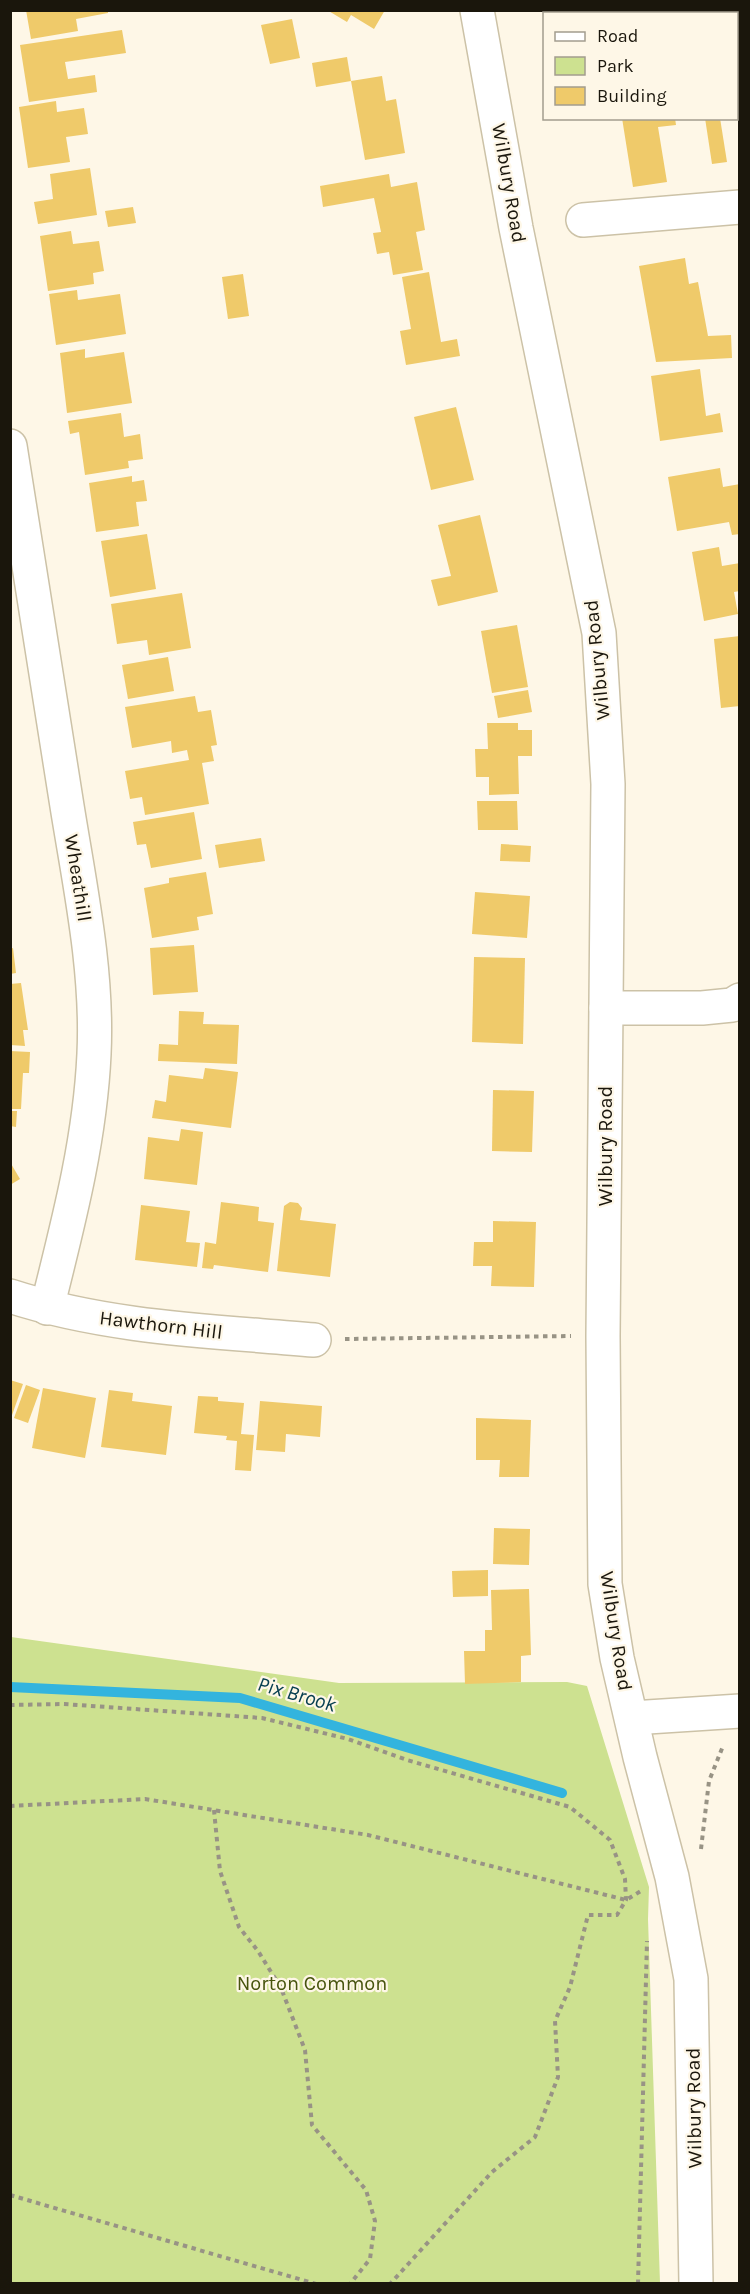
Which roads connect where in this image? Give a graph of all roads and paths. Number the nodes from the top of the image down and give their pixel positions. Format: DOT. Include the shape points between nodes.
graph roads {
  1 [pos="477,10"];
  2 [pos="740,207"];
  3 [pos="582,220"];
  4 [pos="10,446"];
  5 [pos="740,1000"];
  6 [pos="606,1008"];
  7 [pos="10,1296"];
  8 [pos="47,1308"];
  9 [pos="603,1336"];
  10 [pos="314,1340"];
  11 [pos="10,1704"];
  12 [pos="632,1718"];
  13 [pos="733,1725"];
  14 [pos="10,1806"];
  15 [pos="214,1810"];
  16 [pos="701,1854"];
  17 [pos="649,1887"];
  18 [pos="626,1900"];
  19 [pos="648,1933"];
  20 [pos="10,2195"];
  21 [pos="316,2283"];
  22 [pos="350,2283"];
  23 [pos="390,2283"];
  24 [pos="638,2283"];
  25 [pos="696,2283"];
  1 -- 6 [label="street, Wilbury Road" via="516,228 599,633 608,784"];
  2 -- 3 [label="street"];
  4 -- 8 [label="street, Wheathill" via="81,892 93,999 94,1051 86,1139"];
  5 -- 6 [label="street" via="732,1005 702,1008"];
  6 -- 9 [label="street, Wilbury Road"];
  7 -- 8 [label="street, Hawthorn Hill"];
  8 -- 10 [label="street, Hawthorn Hill" via="112,1321"];
  9 -- 10 [label="path"];
  9 -- 12 [label="street, Wilbury Road" via="605,1584"];
  11 -- 18 [label="path" via="262,1718 348,1739 570,1807 610,1839 625,1879"];
  12 -- 13 [label="street"];
  12 -- 25 [label="street, Wilbury Road" via="672,1876 691,1979"];
  13 -- 16 [label="path" via="709,1781"];
  14 -- 15 [label="path" via="145,1799"];
  15 -- 18 [label="path" via="368,1835"];
  15 -- 22 [label="path" via="220,1871 239,1927 282,1988 305,2050 312,2125 366,2190 369,2200 375,2221 370,2259"];
  17 -- 18 [label="path"];
  18 -- 23 [label="path" via="617,1915 588,1915 570,1987 555,2021 558,2077 536,2137 492,2172"];
  19 -- 24 [label="path"];
  20 -- 21 [label="path"];
}
